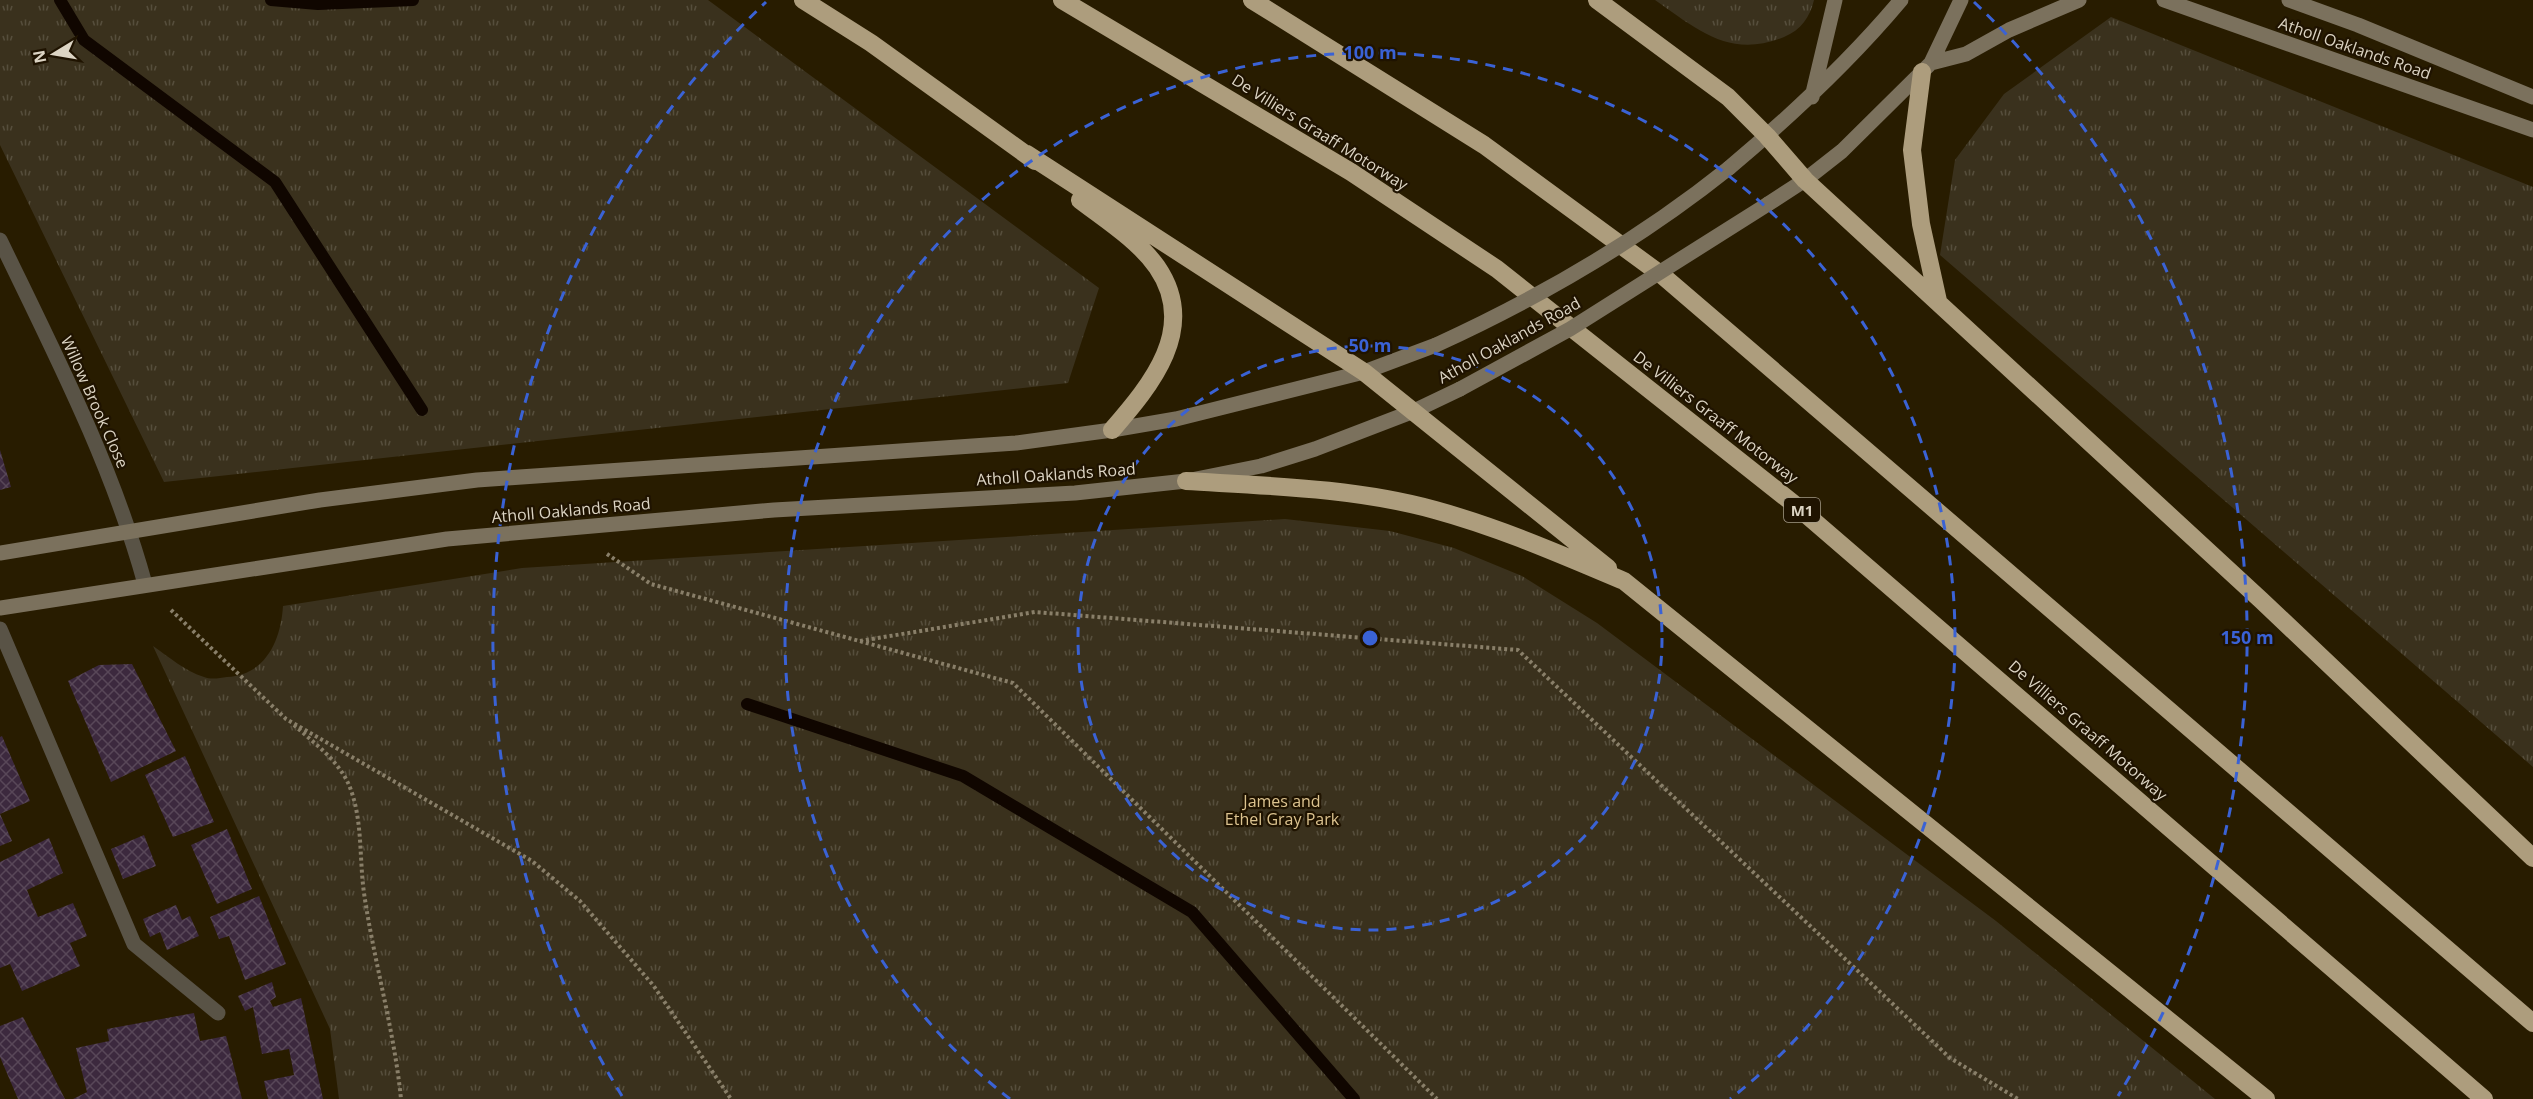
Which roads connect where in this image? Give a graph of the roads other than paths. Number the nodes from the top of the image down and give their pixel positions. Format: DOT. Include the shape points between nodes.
graph roads {
  1 [pos="803,0"];
  2 [pos="1062,0"];
  3 [pos="1252,0"];
  4 [pos="1597,0"];
  5 [pos="1835,0"];
  6 [pos="1901,0"];
  7 [pos="1961,0"];
  8 [pos="2079,0"];
  9 [pos="2164,0"];
  10 [pos="2289,0"];
  11 [pos="1926,67"];
  12 [pos="1812,97"];
  13 [pos="2533,97"];
  14 [pos="2533,130"];
  15 [pos="1767,136"];
  16 [pos="1027,154"];
  17 [pos="1805,180"];
  18 [pos="0,240"];
  19 [pos="1938,301"];
  20 [pos="1364,372"];
  21 [pos="1414,411"];
  22 [pos="1112,430"];
  23 [pos="1186,481"];
  24 [pos="130,530"];
  25 [pos="0,553"];
  26 [pos="1624,581"];
  27 [pos="145,584"];
  28 [pos="0,608"];
  29 [pos="0,629"];
  30 [pos="2533,858"];
  31 [pos="218,1013"];
  32 [pos="2533,1023"];
  33 [pos="2266,1099"];
  34 [pos="2484,1099"];
  1 -- 16 [label="highway" via="871,43"];
  2 -- 34 [label="highway, De Villiers Graaff Motorway / M1" via="1352,172 1497,269 1794,504"];
  3 -- 32 [label="highway" via="1484,145 1663,276"];
  4 -- 15 [label="highway" via="1728,97"];
  5 -- 12 [label="street"];
  6 -- 12 [label="street, Atholl Oaklands Road" via="1865,44"];
  7 -- 11 [label="street, Atholl Oaklands Road"];
  8 -- 11 [label="street" via="2009,30 1966,54"];
  9 -- 14 [label="street, Atholl Oaklands Road"];
  10 -- 13 [label="street, Atholl Oaklands Road"];
  11 -- 17 [label="street, Atholl Oaklands Road" via="1842,151"];
  11 -- 19 [label="highway" via="1912,150 1921,224"];
  12 -- 15 [label="street, Atholl Oaklands Road"];
  15 -- 17 [label="highway"];
  15 -- 20 [label="street, Atholl Oaklands Road, bridge" via="1683,205 1588,267 1501,315"];
  16 -- 20 [label="highway"];
  16 -- 22 [label="highway" via="1132,240 1157,267 1167,288 1173,331 1161,365 1147,390"];
  17 -- 19 [label="highway"];
  17 -- 21 [label="street, Atholl Oaklands Road, bridge" via="1570,329"];
  18 -- 24 [label="lane, Willow Brook Close" via="72,391"];
  19 -- 30 [label="highway"];
  20 -- 21 [label="highway"];
  20 -- 22 [label="street, Atholl Oaklands Road" via="1176,419"];
  21 -- 23 [label="street, Atholl Oaklands Road" via="1359,434 1272,462"];
  21 -- 26 [label="highway"];
  22 -- 24 [label="street, Atholl Oaklands Road" via="1016,444 477,480"];
  23 -- 26 [label="highway" via="1351,493 1433,510 1501,530"];
  23 -- 27 [label="street, Atholl Oaklands Road" via="1075,493 774,510 447,539"];
  24 -- 25 [label="street, Atholl Oaklands Road"];
  24 -- 27 [label="lane, Willow Brook Close"];
  26 -- 33 [label="highway"];
  27 -- 28 [label="street, Atholl Oaklands Road"];
  29 -- 31 [label="lane" via="134,944"];
}
